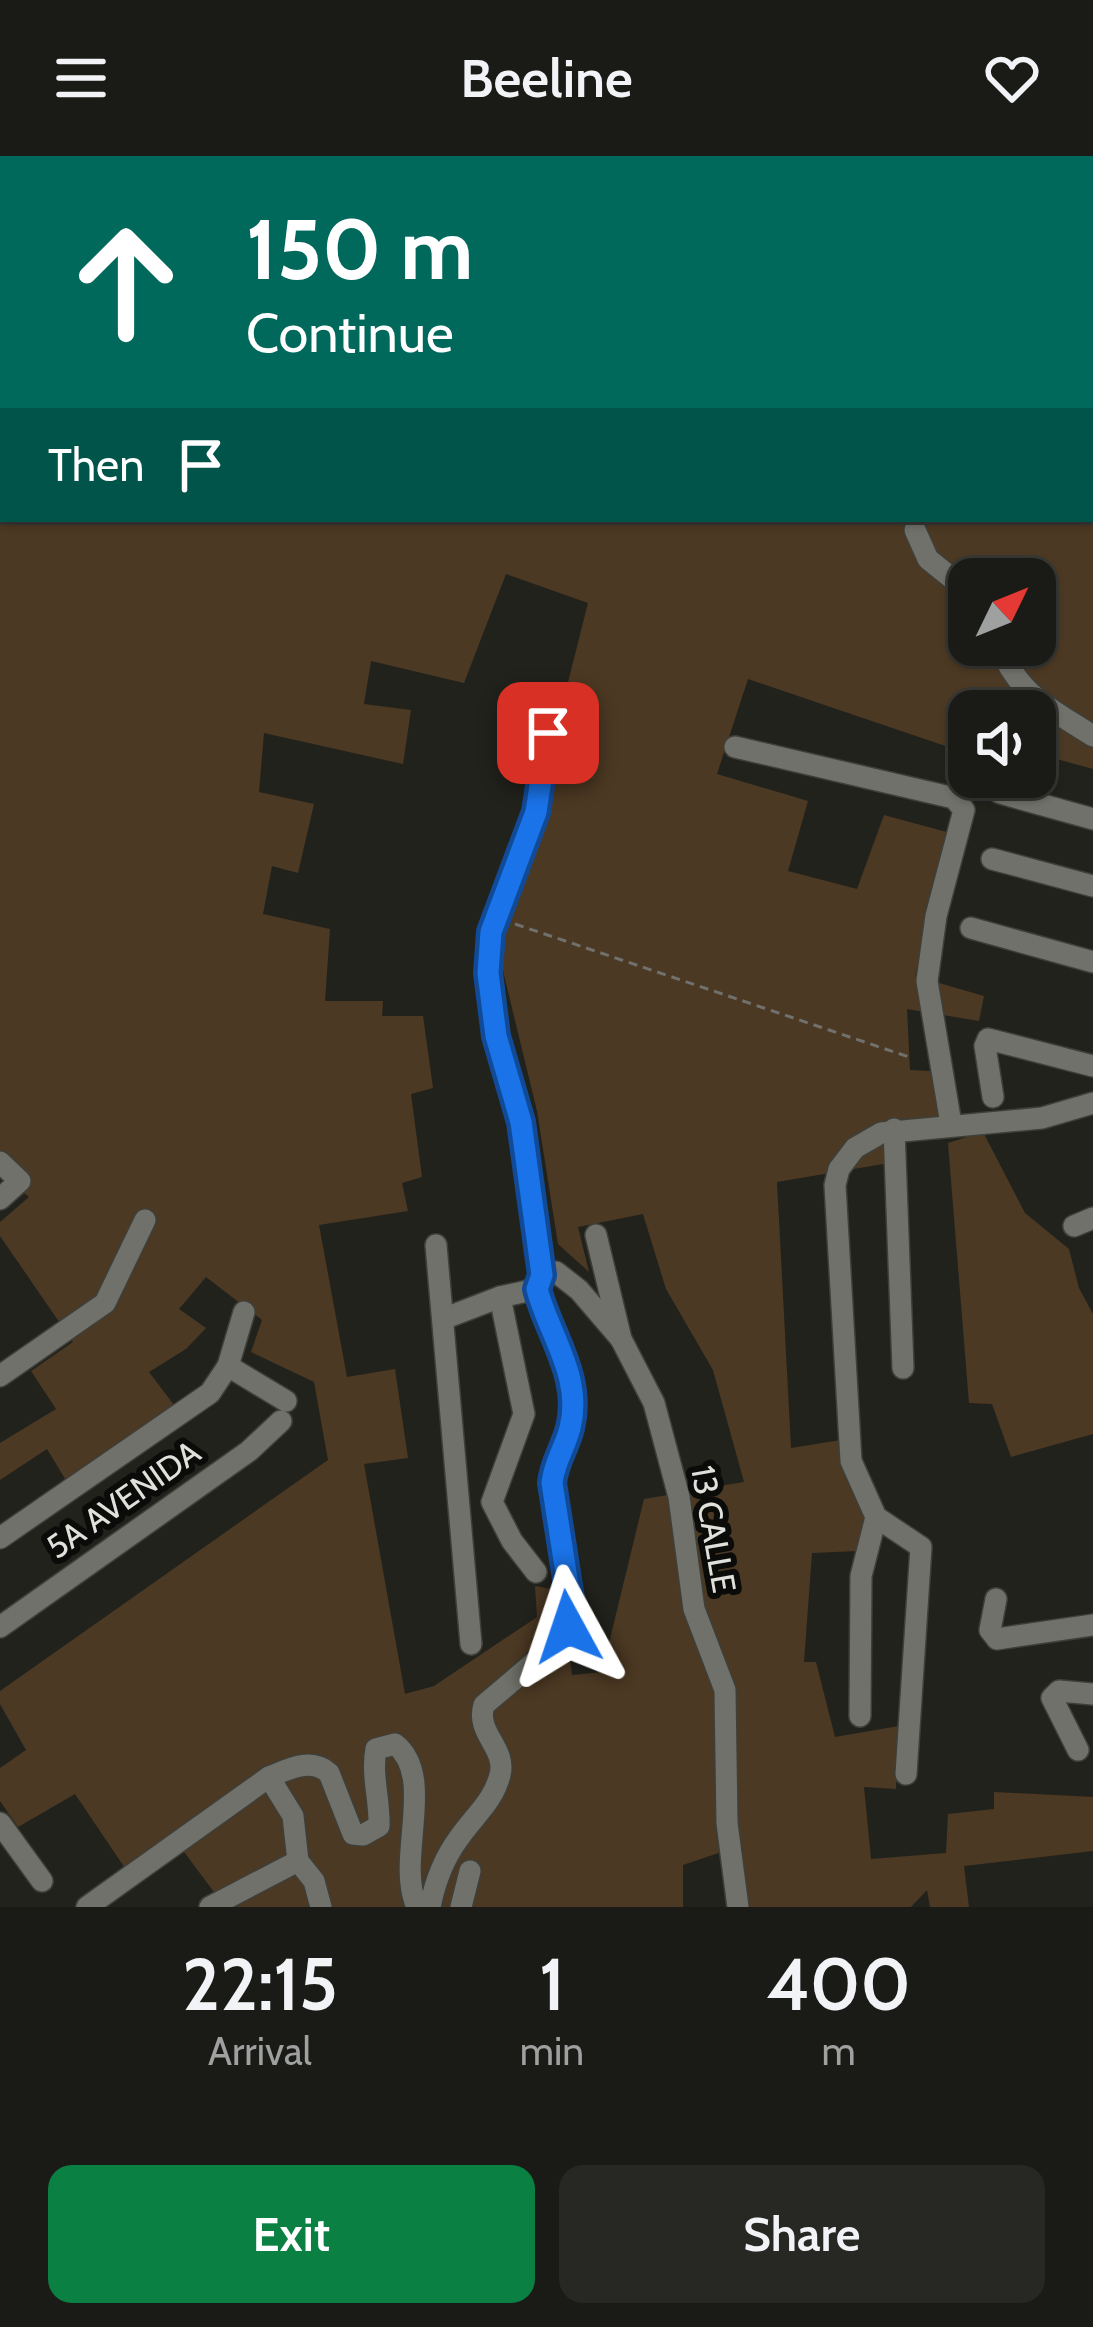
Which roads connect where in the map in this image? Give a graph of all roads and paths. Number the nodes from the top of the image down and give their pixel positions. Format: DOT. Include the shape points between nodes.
graph roads {
  1 [pos="915,530"];
  2 [pos="948,575"];
  3 [pos="1007,666"];
  4 [pos="548,733"];
  5 [pos="1093,736"];
  6 [pos="735,747"];
  7 [pos="1018,798"];
  8 [pos="1093,819"];
  9 [pos="992,859"];
  10 [pos="1093,886"];
  11 [pos="496,917"];
  12 [pos="971,928"];
  13 [pos="1093,962"];
  14 [pos="909,1057"];
  15 [pos="1093,1066"];
  16 [pos="993,1097"];
  17 [pos="1093,1103"];
  18 [pos="951,1124"];
  19 [pos="894,1130"];
  20 [pos="0,1162"];
  21 [pos="0,1199"];
  22 [pos="145,1220"];
  23 [pos="596,1235"];
  24 [pos="436,1245"];
  25 [pos="543,1279"];
  26 [pos="500,1297"];
  27 [pos="244,1312"];
  28 [pos="442,1319"];
  29 [pos="621,1339"];
  30 [pos="226,1367"];
  31 [pos="903,1368"];
  32 [pos="0,1376"];
  33 [pos="876,1517"];
  34 [pos="0,1538"];
  35 [pos="536,1573"];
  36 [pos="996,1599"];
  37 [pos="1093,1625"];
  38 [pos="0,1627"];
  39 [pos="471,1644"];
  40 [pos="1093,1694"];
  41 [pos="860,1716"];
  42 [pos="1078,1750"];
  43 [pos="906,1774"];
  44 [pos="269,1777"];
  45 [pos="0,1823"];
  46 [pos="298,1861"];
  47 [pos="470,1871"];
  48 [pos="42,1881"];
  49 [pos="87,1907"];
  50 [pos="210,1907"];
  51 [pos="321,1907"];
  52 [pos="416,1907"];
  53 [pos="430,1907"];
  54 [pos="461,1907"];
  55 [pos="738,1907"];
  1 -- 2 [label="street" via="928,559"];
  3 -- 5 [label="street" via="1026,693"];
  4 -- 11 [label="street" via="536,812"];
  6 -- 18 [label="street" via="961,803 926,981"];
  7 -- 8 [label="street"];
  9 -- 10 [label="street"];
  11 -- 14 [label="path"];
  11 -- 25 [label="street" via="489,998 521,1122"];
  12 -- 13 [label="street"];
  15 -- 16 [label="street" via="988,1039"];
  17 -- 18 [label="street" via="1042,1118"];
  18 -- 19 [label="street"];
  19 -- 31 [label="street"];
  19 -- 33 [label="street" via="855,1148 835,1184 851,1461"];
  20 -- 21 [label="street" via="20,1181"];
  22 -- 32 [label="street" via="105,1303"];
  23 -- 29 [label="street"];
  24 -- 28 [label="street"];
  25 -- 26 [label="street"];
  25 -- 29 [label="street, 13 CALLE" via="562,1274"];
  25 -- 53 [label="street" via="573,1401 552,1483 572,1611 557,1643 484,1706 485,1733 502,1768 440,1872"];
  26 -- 28 [label="street"];
  26 -- 35 [label="street" via="524,1414 492,1502"];
  27 -- 30 [label="street"];
  28 -- 39 [label="street"];
  29 -- 55 [label="street, 13 CALLE" via="654,1403 679,1497 694,1609 725,1690"];
  30 -- 34 [label="street"];
  30 -- 38 [label="street, 5A AVENIDA" via="284,1411 249,1451"];
  33 -- 41 [label="street" via="861,1576"];
  33 -- 43 [label="street" via="921,1547"];
  36 -- 37 [label="street" via="990,1630 997,1639"];
  40 -- 42 [label="street" via="1058,1691 1052,1698"];
  44 -- 46 [label="street" via="293,1816"];
  44 -- 49 [label="street"];
  44 -- 52 [label="street" via="322,1767 353,1834 363,1835 379,1826 376,1749 395,1744 406,1752 414,1781 409,1885"];
  45 -- 48 [label="street"];
  46 -- 50 [label="street"];
  46 -- 51 [label="street"];
  47 -- 54 [label="street"];
}
